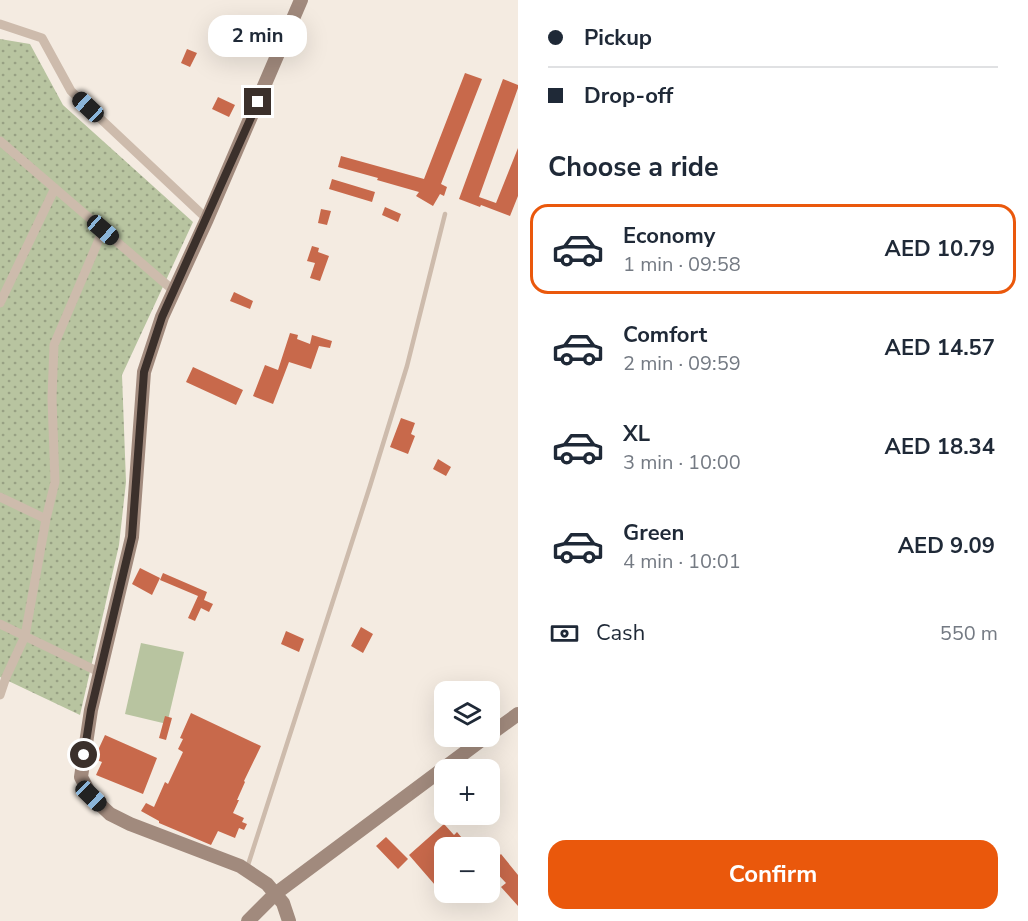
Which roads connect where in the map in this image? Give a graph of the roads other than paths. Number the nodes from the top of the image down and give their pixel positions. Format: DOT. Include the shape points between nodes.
graph roads {
  1 [pos="301,0"];
  2 [pos="1,27"];
  3 [pos="0,141"];
  4 [pos="55,188"];
  5 [pos="445,214"];
  6 [pos="207,219"];
  7 [pos="103,230"];
  8 [pos="174,291"];
  9 [pos="0,303"];
  10 [pos="0,497"];
  11 [pos="46,519"];
  12 [pos="0,624"];
  13 [pos="25,636"];
  14 [pos="99,672"];
  15 [pos="0,695"];
  16 [pos="518,714"];
  17 [pos="500,727"];
  18 [pos="473,747"];
  19 [pos="246,870"];
  20 [pos="275,894"];
  21 [pos="248,921"];
  22 [pos="289,921"];
  1 -- 6 [label="street"];
  2 -- 6 [label="street" via="42,38 71,92"];
  3 -- 4 [label="street"];
  4 -- 7 [label="street"];
  4 -- 9 [label="street"];
  5 -- 19 [label="lane" via="407,366"];
  6 -- 8 [label="street"];
  7 -- 8 [label="street"];
  7 -- 11 [label="street" via="54,345 55,482"];
  8 -- 14 [label="street" via="144,372 132,537"];
  10 -- 11 [label="street"];
  11 -- 13 [label="street"];
  12 -- 13 [label="street"];
  13 -- 14 [label="street"];
  13 -- 15 [label="street"];
  14 -- 19 [label="street" via="81,777 91,796 110,814 130,824"];
  16 -- 17 [label="street"];
  18 -- 20 [label="street"];
  19 -- 20 [label="street"];
  20 -- 21 [label="street"];
  20 -- 22 [label="street"];
}
